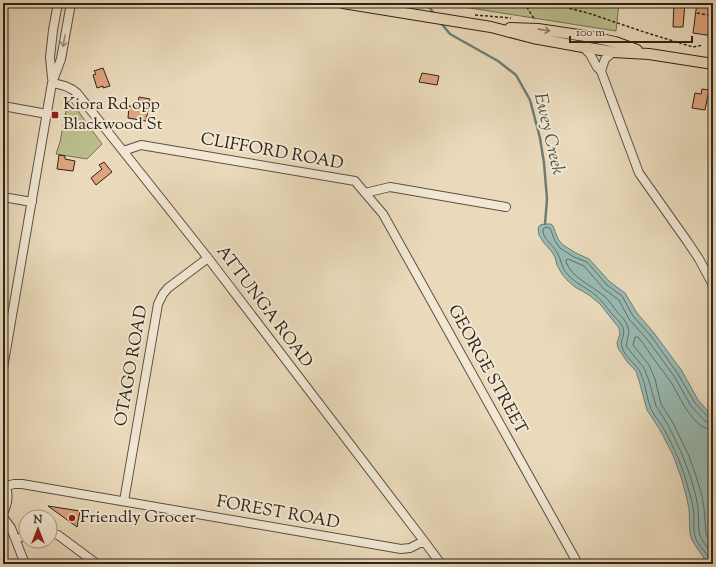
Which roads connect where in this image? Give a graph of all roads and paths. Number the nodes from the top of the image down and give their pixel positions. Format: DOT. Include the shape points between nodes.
graph roads {
  1 [pos="58,3"];
  2 [pos="71,3"];
  3 [pos="343,3"];
  4 [pos="524,3"];
  5 [pos="550,3"];
  6 [pos="697,13"];
  7 [pos="713,16"];
  8 [pos="537,23"];
  9 [pos="491,27"];
  10 [pos="703,44"];
  11 [pos="583,47"];
  12 [pos="613,52"];
  13 [pos="649,54"];
  14 [pos="713,64"];
  15 [pos="601,71"];
  16 [pos="52,83"];
  17 [pos="3,106"];
  18 [pos="47,114"];
  19 [pos="123,150"];
  20 [pos="365,193"];
  21 [pos="3,197"];
  22 [pos="32,202"];
  23 [pos="506,207"];
  24 [pos="208,258"];
  25 [pos="713,285"];
  26 [pos="3,368"];
  27 [pos="5,483"];
  28 [pos="124,501"];
  29 [pos="3,513"];
  30 [pos="3,517"];
  31 [pos="58,535"];
  32 [pos="16,539"];
  33 [pos="424,541"];
  34 [pos="25,564"];
  35 [pos="97,564"];
  36 [pos="441,564"];
  37 [pos="578,564"];
  1 -- 16 [label="street" via="50,57"];
  2 -- 16 [label="street, one-way" via="61,59"];
  3 -- 9 [label="main road"];
  4 -- 8 [label="path"];
  5 -- 10 [label="path" via="693,47"];
  6 -- 7 [label="path"];
  9 -- 11 [label="main road"];
  9 -- 13 [label="main road, one-way" via="538,29 592,38 615,42"];
  11 -- 12 [label="main road"];
  11 -- 15 [label="street"];
  12 -- 13 [label="main road"];
  12 -- 15 [label="street" via="605,59"];
  13 -- 14 [label="main road"];
  15 -- 25 [label="street" via="639,173 687,241"];
  16 -- 18 [label="street"];
  16 -- 19 [label="street, ATTUNGA ROAD" via="64,85 77,93"];
  17 -- 18 [label="street"];
  18 -- 22 [label="street"];
  19 -- 20 [label="street, CLIFFORD ROAD" via="141,145 355,181"];
  19 -- 24 [label="street, ATTUNGA ROAD"];
  20 -- 23 [label="street" via="390,187"];
  20 -- 37 [label="street, GEORGE STREET" via="383,214"];
  21 -- 22 [label="street"];
  22 -- 26 [label="street"];
  24 -- 28 [label="street, OTAGO ROAD" via="168,288 158,304"];
  24 -- 33 [label="street, ATTUNGA ROAD"];
  27 -- 28 [label="street, FOREST ROAD"];
  27 -- 29 [label="street" via="8,501"];
  28 -- 33 [label="street, FOREST ROAD" via="401,549 410,548"];
  30 -- 32 [label="street"];
  31 -- 35 [label="street"];
  32 -- 34 [label="street"];
  33 -- 36 [label="street, ATTUNGA ROAD"];
}
